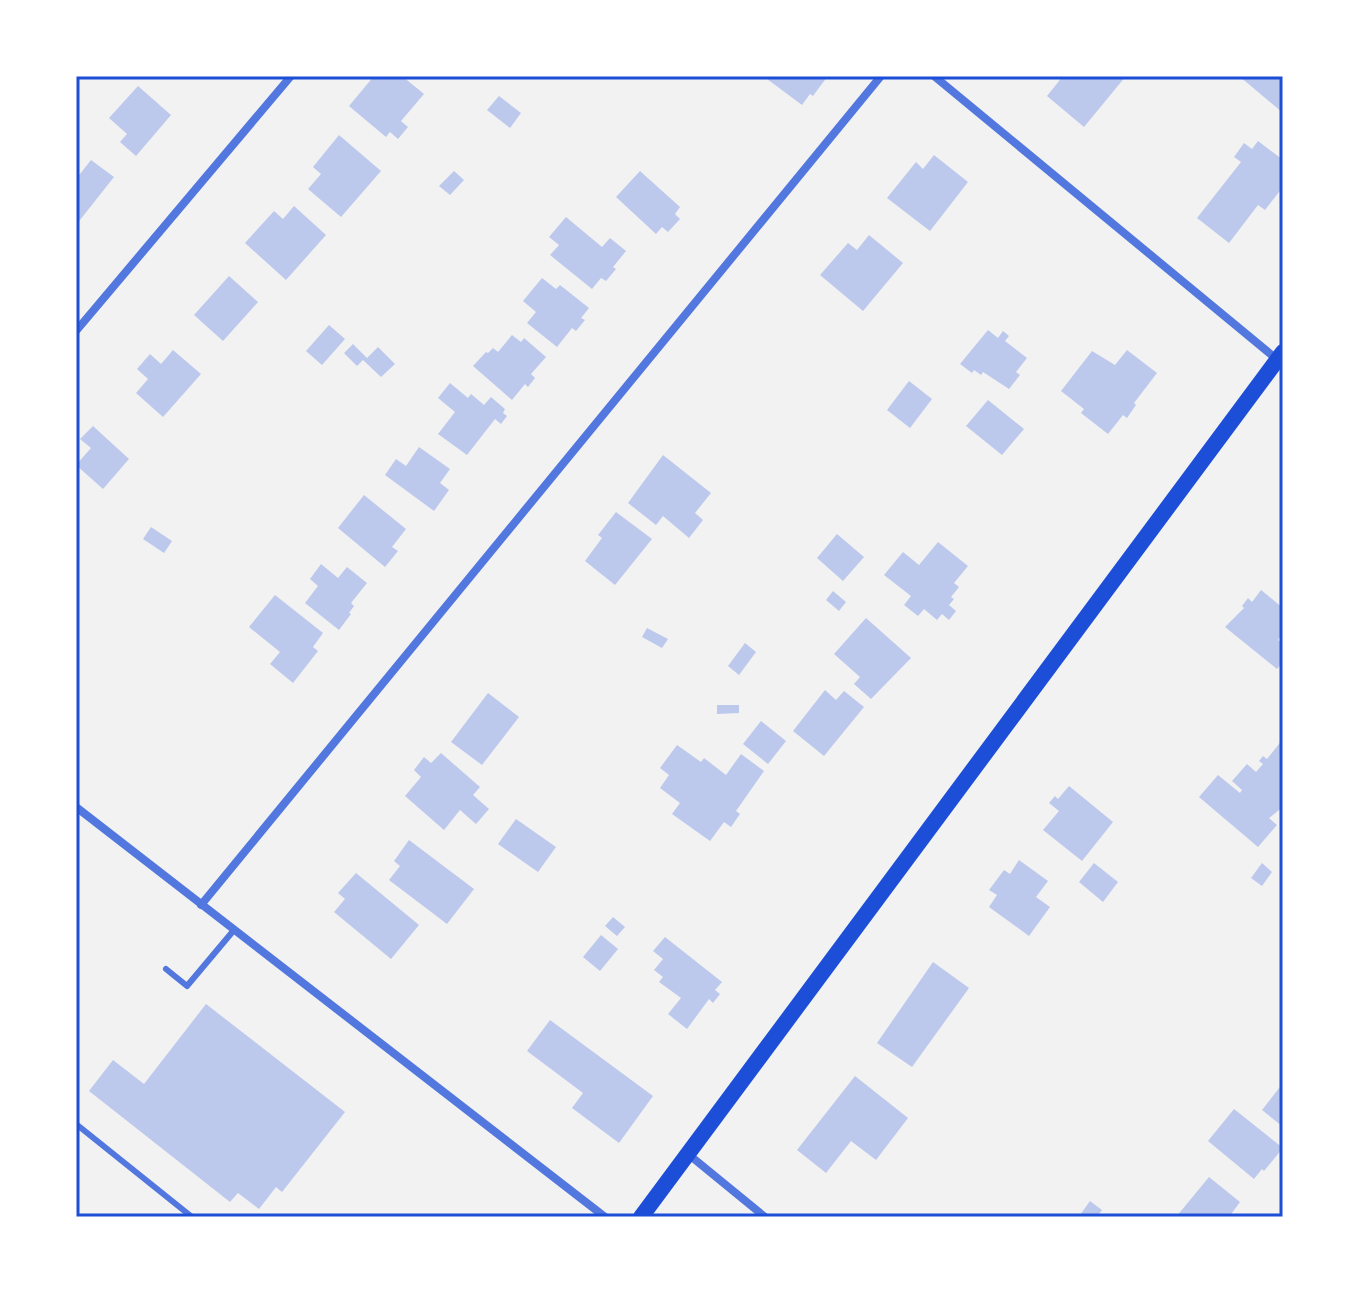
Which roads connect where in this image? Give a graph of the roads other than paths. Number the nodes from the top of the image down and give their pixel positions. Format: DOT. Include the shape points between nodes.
graph roads {
  1 [pos="291,76"];
  2 [pos="881,76"];
  3 [pos="934,76"];
  4 [pos="76,331"];
  5 [pos="1281,359"];
  6 [pos="76,807"];
  7 [pos="201,905"];
  8 [pos="234,930"];
  9 [pos="166,969"];
  10 [pos="76,1124"];
  11 [pos="688,1153"];
  12 [pos="192,1217"];
  13 [pos="605,1217"];
  14 [pos="641,1217"];
  15 [pos="765,1217"];
  1 -- 4 [label="street"];
  2 -- 7 [label="street"];
  3 -- 5 [label="street"];
  5 -- 11 [label="main road"];
  6 -- 7 [label="street"];
  7 -- 8 [label="street"];
  8 -- 9 [label="lane" via="187,986"];
  8 -- 13 [label="street"];
  10 -- 12 [label="lane"];
  11 -- 14 [label="main road"];
  11 -- 15 [label="street"];
}
